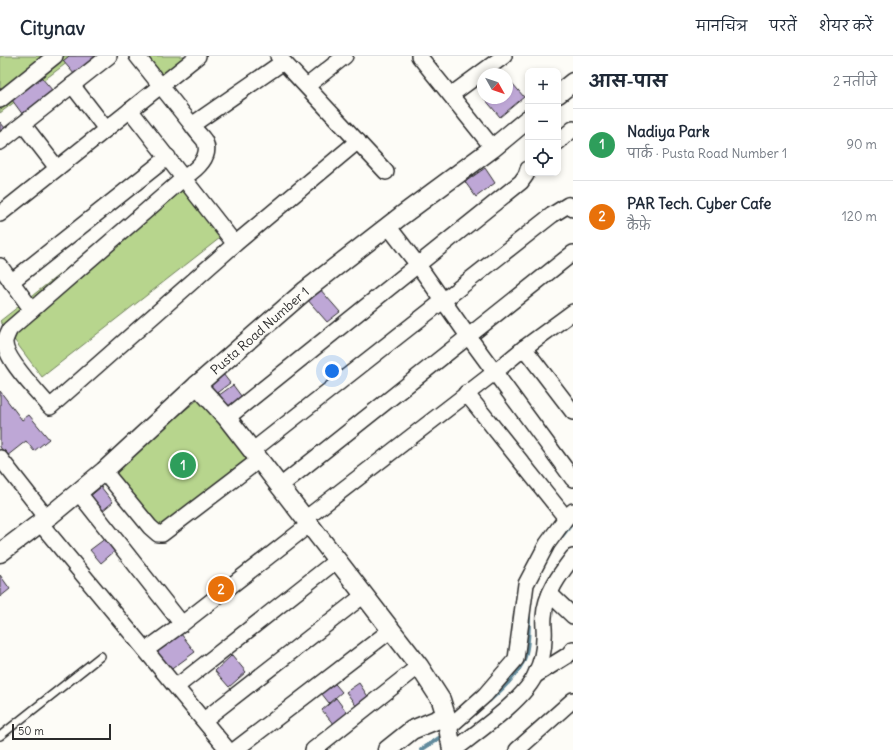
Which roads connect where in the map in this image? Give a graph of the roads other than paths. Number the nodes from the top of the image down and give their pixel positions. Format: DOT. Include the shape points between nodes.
graph roads {
  1 [pos="55,56"];
  2 [pos="109,56"];
  3 [pos="137,56"];
  4 [pos="198,56"];
  5 [pos="345,56"];
  6 [pos="419,56"];
  7 [pos="504,56"];
  8 [pos="280,59"];
  9 [pos="573,82"];
  10 [pos="72,85"];
  11 [pos="160,86"];
  12 [pos="307,86"];
  13 [pos="561,92"];
  14 [pos="451,95"];
  15 [pos="0,100"];
  16 [pos="130,110"];
  17 [pos="525,121"];
  18 [pos="24,124"];
  19 [pos="192,125"];
  20 [pos="106,129"];
  21 [pos="573,129"];
  22 [pos="560,140"];
  23 [pos="358,141"];
  24 [pos="0,142"];
  25 [pos="493,148"];
  26 [pos="168,157"];
  27 [pos="57,168"];
  28 [pos="386,172"];
  29 [pos="525,174"];
  30 [pos="184,177"];
  31 [pos="2,208"];
  32 [pos="573,209"];
  33 [pos="388,226"];
  34 [pos="235,244"];
  35 [pos="573,253"];
  36 [pos="418,265"];
  37 [pos="0,266"];
  38 [pos="11,282"];
  39 [pos="444,299"];
  40 [pos="32,310"];
  41 [pos="573,312"];
  42 [pos="468,336"];
  43 [pos="524,348"];
  44 [pos="495,372"];
  45 [pos="197,386"];
  46 [pos="466,393"];
  47 [pos="573,412"];
  48 [pos="227,418"];
  49 [pos="255,455"];
  50 [pos="2,463"];
  51 [pos="104,471"];
  52 [pos="573,479"];
  53 [pos="279,487"];
  54 [pos="78,492"];
  55 [pos="570,514"];
  56 [pos="43,520"];
  57 [pos="307,521"];
  58 [pos="0,553"];
  59 [pos="573,557"];
  60 [pos="337,560"];
  61 [pos="550,594"];
  62 [pos="364,595"];
  63 [pos="573,616"];
  64 [pos="182,624"];
  65 [pos="391,630"];
  66 [pos="146,650"];
  67 [pos="573,650"];
  68 [pos="101,656"];
  69 [pos="419,666"];
  70 [pos="536,675"];
  71 [pos="176,687"];
  72 [pos="573,700"];
  73 [pos="204,720"];
  74 [pos="447,722"];
  75 [pos="0,736"];
  76 [pos="452,749"];
  77 [pos="228,750"];
  78 [pos="235,750"];
  79 [pos="313,750"];
  80 [pos="387,750"];
  81 [pos="517,750"];
  1 -- 15 [label="street"];
  2 -- 10 [label="street"];
  3 -- 11 [label="street"];
  4 -- 11 [label="street"];
  5 -- 12 [label="street"];
  6 -- 14 [label="street"];
  7 -- 14 [label="street"];
  8 -- 12 [label="street"];
  8 -- 19 [label="street"];
  9 -- 13 [label="street"];
  10 -- 18 [label="street"];
  10 -- 20 [label="street"];
  11 -- 16 [label="street"];
  11 -- 19 [label="street"];
  12 -- 23 [label="street"];
  14 -- 25 [label="street"];
  16 -- 20 [label="street"];
  16 -- 26 [label="street"];
  17 -- 25 [label="street, Pusta Road Number 1"];
  18 -- 24 [label="street"];
  18 -- 27 [label="street"];
  19 -- 30 [label="street" via="204,141 207,152 203,162"];
  20 -- 27 [label="street"];
  21 -- 22 [label="street"];
  23 -- 28 [label="street"];
  23 -- 34 [label="street"];
  25 -- 33 [label="street, Pusta Road Number 1"];
  26 -- 30 [label="street"];
  26 -- 38 [label="street"];
  27 -- 31 [label="street"];
  29 -- 36 [label="street" via="521,182"];
  30 -- 34 [label="street"];
  30 -- 40 [label="street"];
  32 -- 39 [label="street" via="568,205 561,209"];
  33 -- 36 [label="street"];
  33 -- 45 [label="street, Pusta Road Number 1" via="306,290"];
  34 -- 40 [label="street" via="50,407 7,354 5,341 10,329"];
  35 -- 42 [label="street"];
  36 -- 39 [label="street"];
  36 -- 48 [label="street"];
  37 -- 38 [label="street"];
  38 -- 40 [label="street"];
  39 -- 42 [label="street"];
  39 -- 49 [label="street"];
  41 -- 43 [label="street"];
  42 -- 44 [label="street"];
  42 -- 53 [label="street"];
  43 -- 44 [label="street"];
  43 -- 47 [label="street"];
  44 -- 46 [label="street"];
  44 -- 52 [label="street"];
  45 -- 48 [label="street"];
  45 -- 51 [label="street, Pusta Road Number 1"];
  46 -- 55 [label="street"];
  46 -- 57 [label="street"];
  48 -- 49 [label="street"];
  49 -- 51 [label="street" via="162,534 158,534 150,527"];
  49 -- 53 [label="street"];
  50 -- 56 [label="street"];
  51 -- 54 [label="street, Pusta Road Number 1"];
  53 -- 57 [label="street"];
  54 -- 56 [label="street, Pusta Road Number 1"];
  54 -- 64 [label="street"];
  55 -- 74 [label="street" via="547,544 526,584 516,659 485,695"];
  56 -- 58 [label="street, Pusta Road Number 1"];
  56 -- 66 [label="street"];
  57 -- 60 [label="street"];
  57 -- 64 [label="street"];
  59 -- 61 [label="street" via="560,574"];
  60 -- 62 [label="street"];
  60 -- 71 [label="street"];
  61 -- 63 [label="street"];
  61 -- 70 [label="street" via="544,616 544,647"];
  62 -- 65 [label="street"];
  62 -- 73 [label="street"];
  64 -- 66 [label="street"];
  65 -- 69 [label="street"];
  65 -- 78 [label="street"];
  66 -- 71 [label="street"];
  67 -- 70 [label="street"];
  68 -- 75 [label="lane"];
  69 -- 74 [label="street" via="441,700"];
  69 -- 79 [label="street"];
  70 -- 76 [label="street" via="526,690 509,706"];
  71 -- 73 [label="street"];
  72 -- 81 [label="street"];
  73 -- 77 [label="street"];
  74 -- 76 [label="street"];
  74 -- 80 [label="street" via="412,730"];
}
